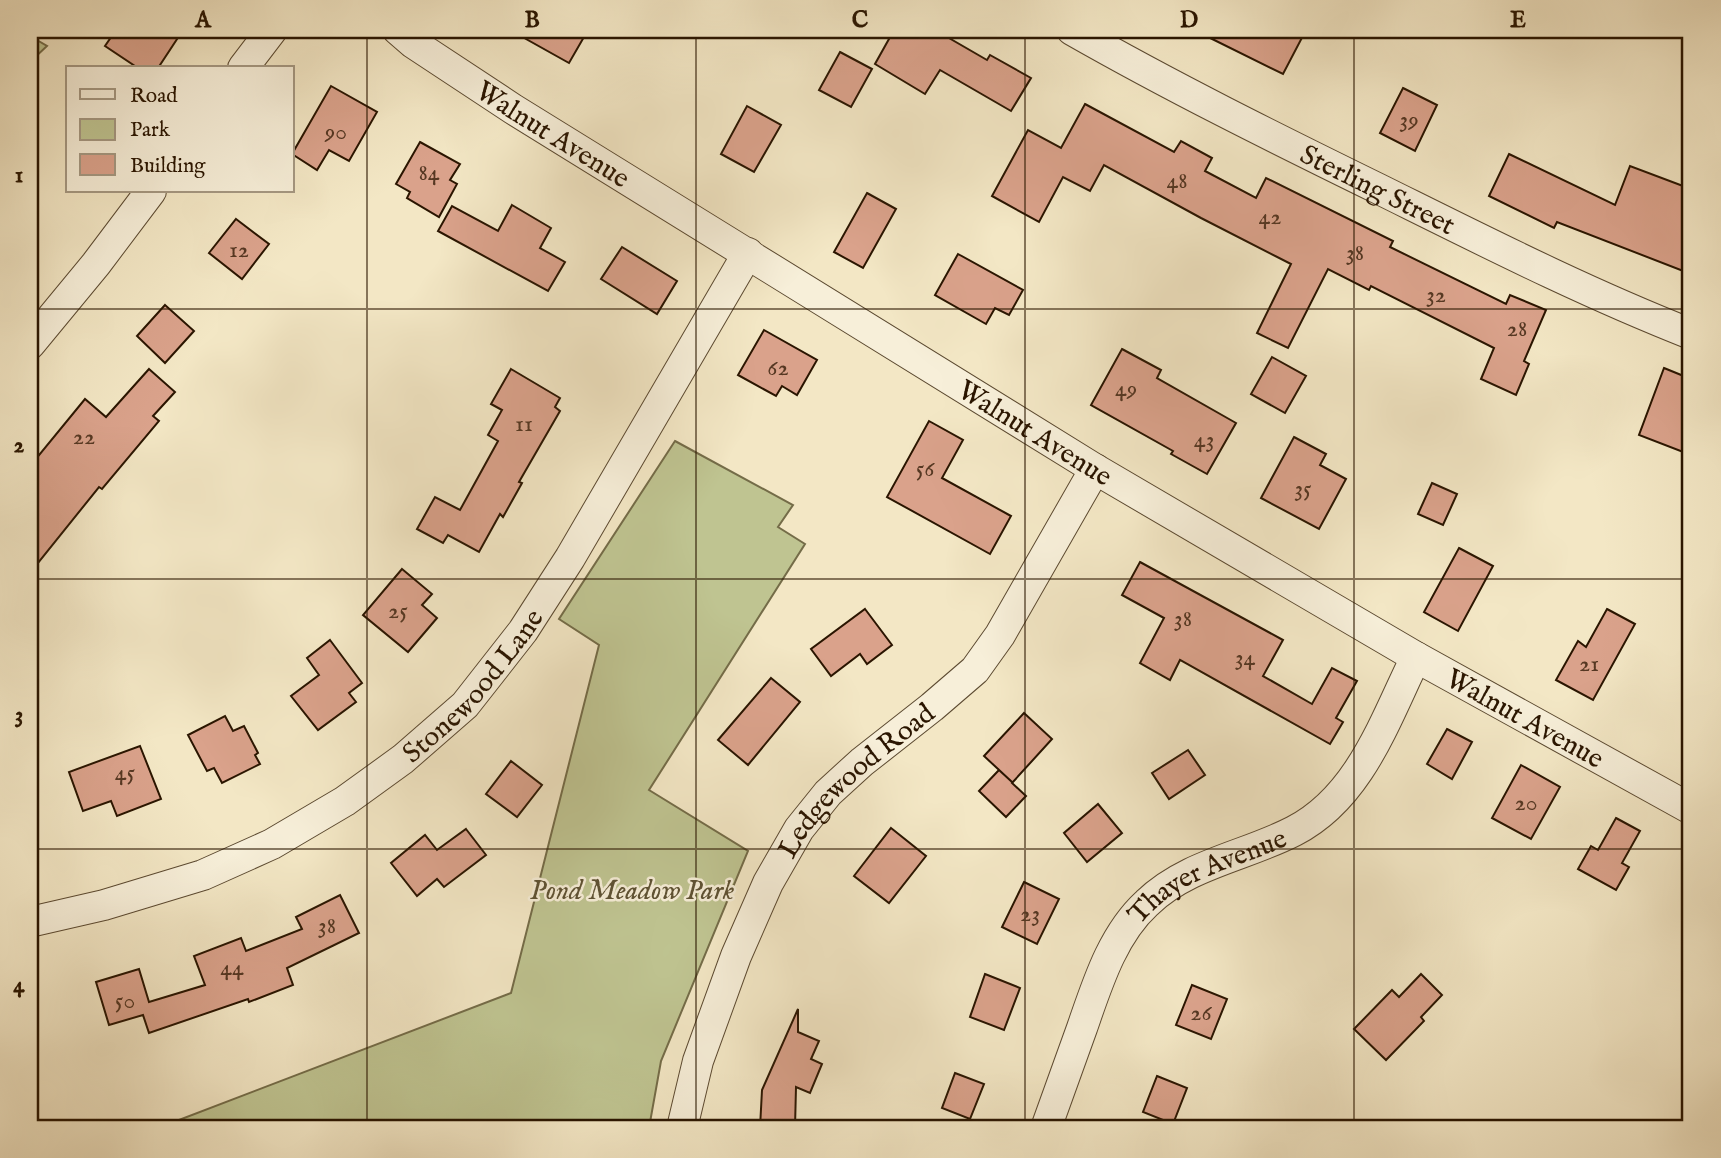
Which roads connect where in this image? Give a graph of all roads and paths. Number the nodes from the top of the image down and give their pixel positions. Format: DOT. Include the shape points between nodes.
graph roads {
  1 [pos="272,30"];
  2 [pos="398,30"];
  3 [pos="1072,30"];
  4 [pos="245,66"];
  5 [pos="150,192"];
  6 [pos="748,253"];
  7 [pos="1691,334"];
  8 [pos="30,344"];
  9 [pos="1096,469"];
  10 [pos="1416,657"];
  11 [pos="1691,809"];
  12 [pos="30,922"];
  13 [pos="682,1128"];
  14 [pos="1046,1128"];
  1 -- 4 [label="street"];
  2 -- 6 [label="street, Walnut Avenue" via="513,109"];
  3 -- 7 [label="street, Sterling Street" via="1505,252"];
  5 -- 8 [label="street"];
  6 -- 9 [label="street, Walnut Avenue"];
  6 -- 12 [label="street, Stonewood Lane" via="570,558 523,631 465,705 345,802 272,844 202,874 104,905"];
  9 -- 10 [label="street, Walnut Avenue"];
  9 -- 13 [label="street, Ledgewood Road" via="975,670 828,793 799,829 768,883 736,956 698,1061"];
  10 -- 11 [label="street, Walnut Avenue"];
  10 -- 14 [label="street, Thayer Avenue" via="1350,785 1325,812 1294,831 1178,881 1148,901 1126,925 1094,994"];
}
